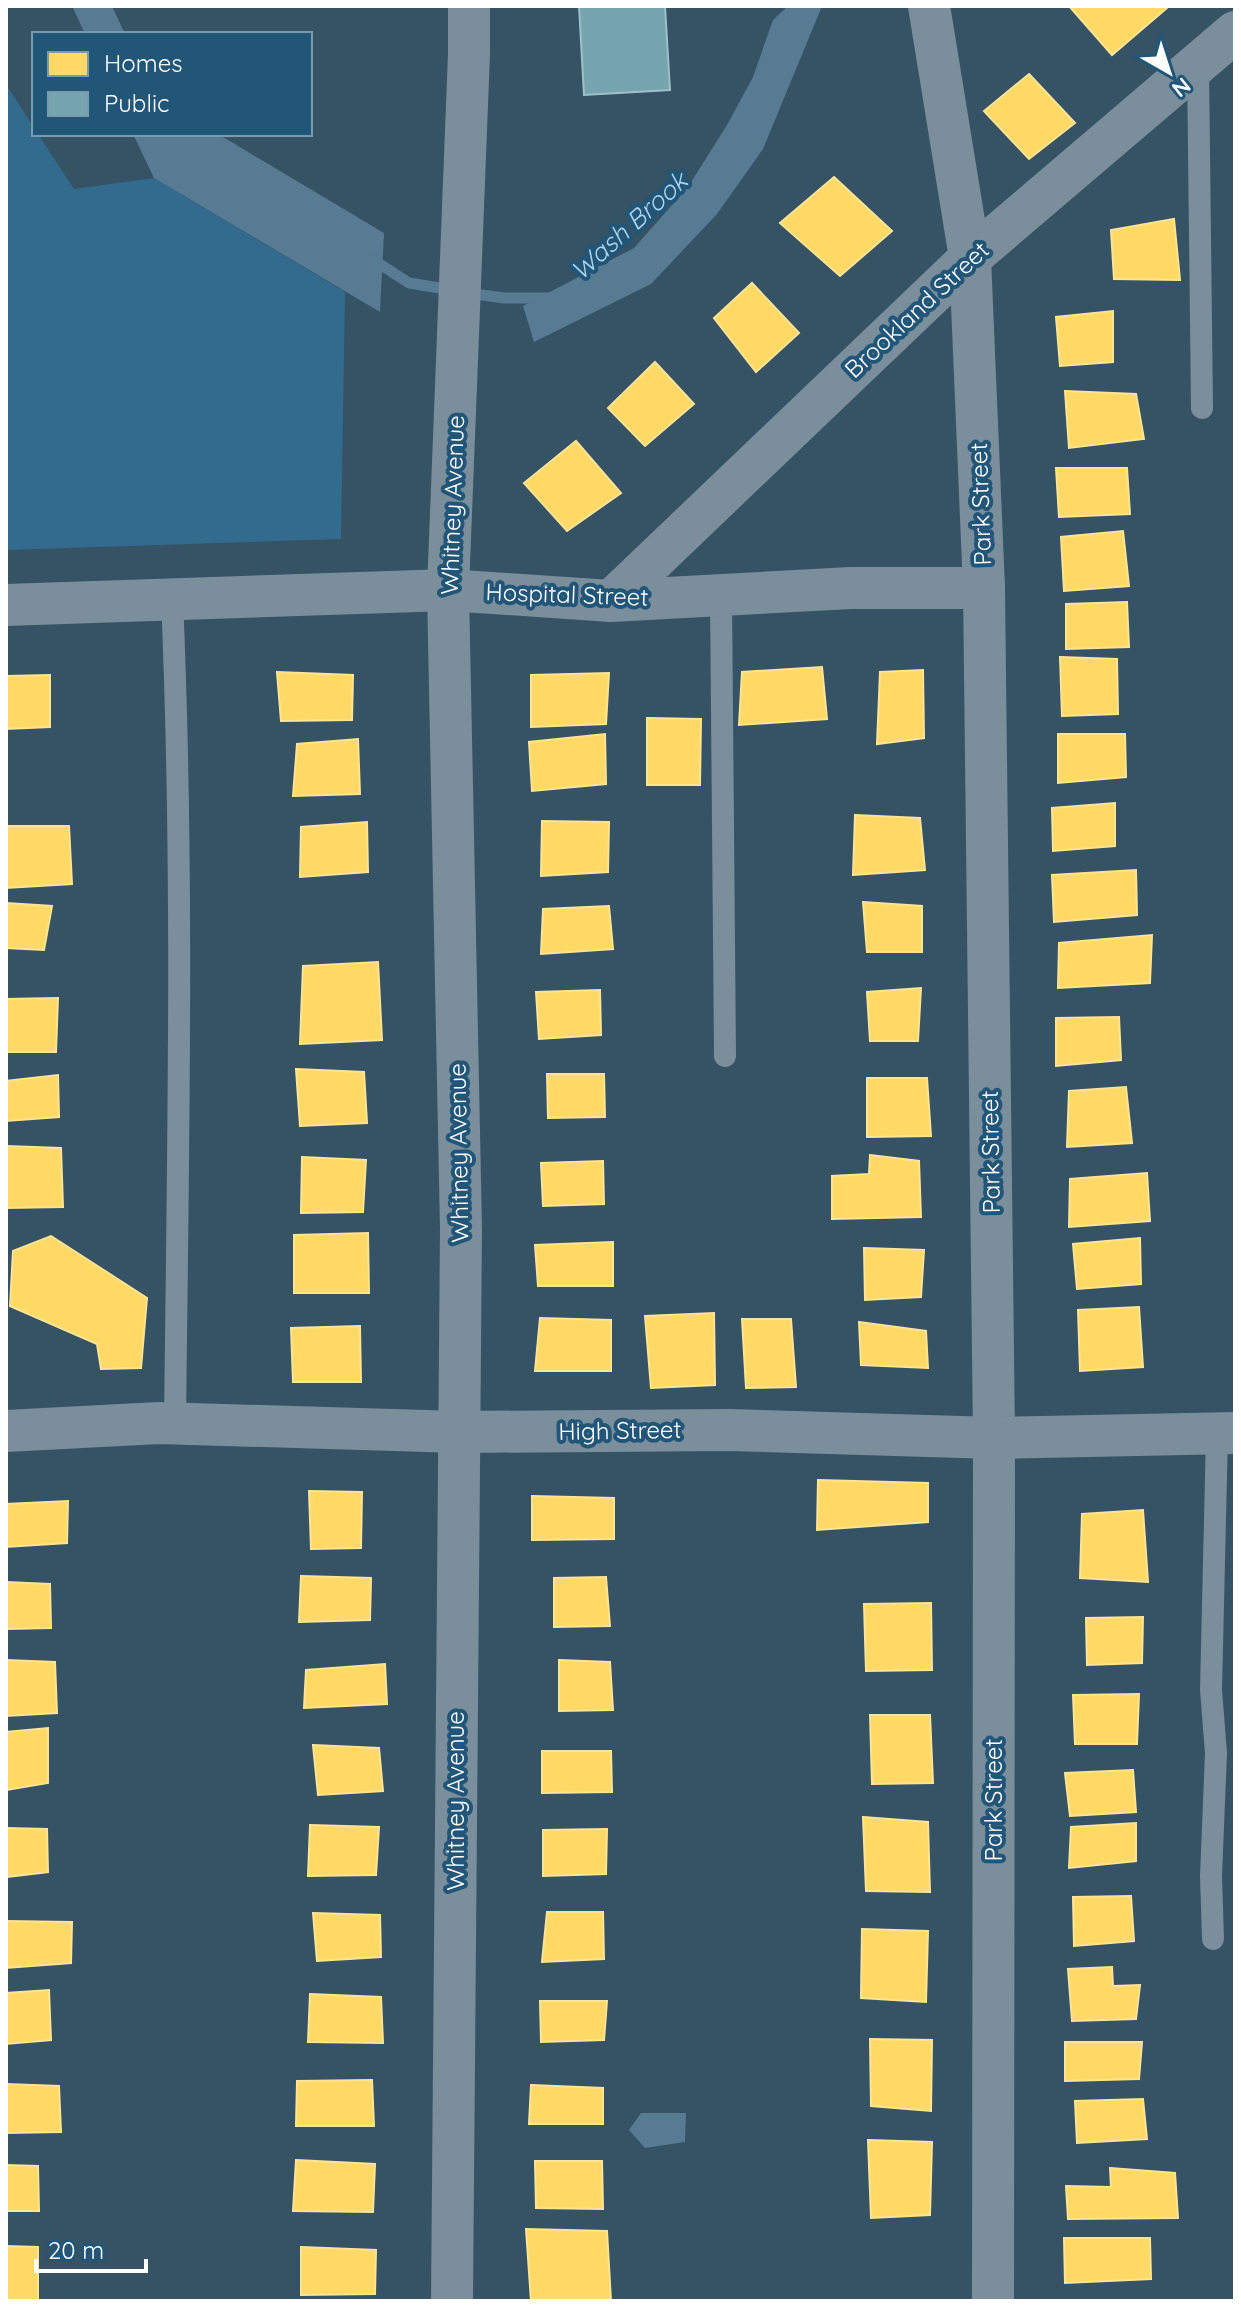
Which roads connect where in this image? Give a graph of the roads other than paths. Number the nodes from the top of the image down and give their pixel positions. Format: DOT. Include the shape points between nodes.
graph roads {
  1 [pos="469,6"];
  2 [pos="929,6"];
  3 [pos="1235,32"];
  4 [pos="1198,65"];
  5 [pos="970,258"];
  6 [pos="1202,408"];
  7 [pos="984,588"];
  8 [pos="448,590"];
  9 [pos="721,595"];
  10 [pos="172,599"];
  11 [pos="611,601"];
  12 [pos="6,605"];
  13 [pos="725,1056"];
  14 [pos="175,1424"];
  15 [pos="6,1431"];
  16 [pos="459,1432"];
  17 [pos="1226,1433"];
  18 [pos="994,1438"];
  19 [pos="1213,1939"];
  20 [pos="452,2301"];
  21 [pos="993,2301"];
  1 -- 8 [label="street, Whitney Avenue"];
  2 -- 5 [label="street, Park Street"];
  3 -- 4 [label="street, Brookland Street"];
  4 -- 5 [label="street, Brookland Street"];
  4 -- 6 [label="lane"];
  5 -- 7 [label="street, Park Street"];
  5 -- 11 [label="street, Brookland Street"];
  7 -- 9 [label="street, Hospital Street"];
  7 -- 18 [label="street, Park Street"];
  8 -- 10 [label="street, Hospital Street"];
  8 -- 11 [label="street, Hospital Street"];
  8 -- 16 [label="street, Whitney Avenue" via="461,1229"];
  9 -- 11 [label="street, Hospital Street"];
  9 -- 13 [label="lane"];
  10 -- 12 [label="street, Hospital Street"];
  10 -- 14 [label="lane" via="180,1011"];
  14 -- 15 [label="street, High Street"];
  14 -- 16 [label="street, High Street"];
  16 -- 18 [label="street, High Street" via="729,1430"];
  16 -- 20 [label="street, Whitney Avenue"];
  17 -- 18 [label="street, High Street"];
  17 -- 19 [label="lane" via="1211,1690 1216,1753"];
  18 -- 21 [label="street, Park Street"];
}
